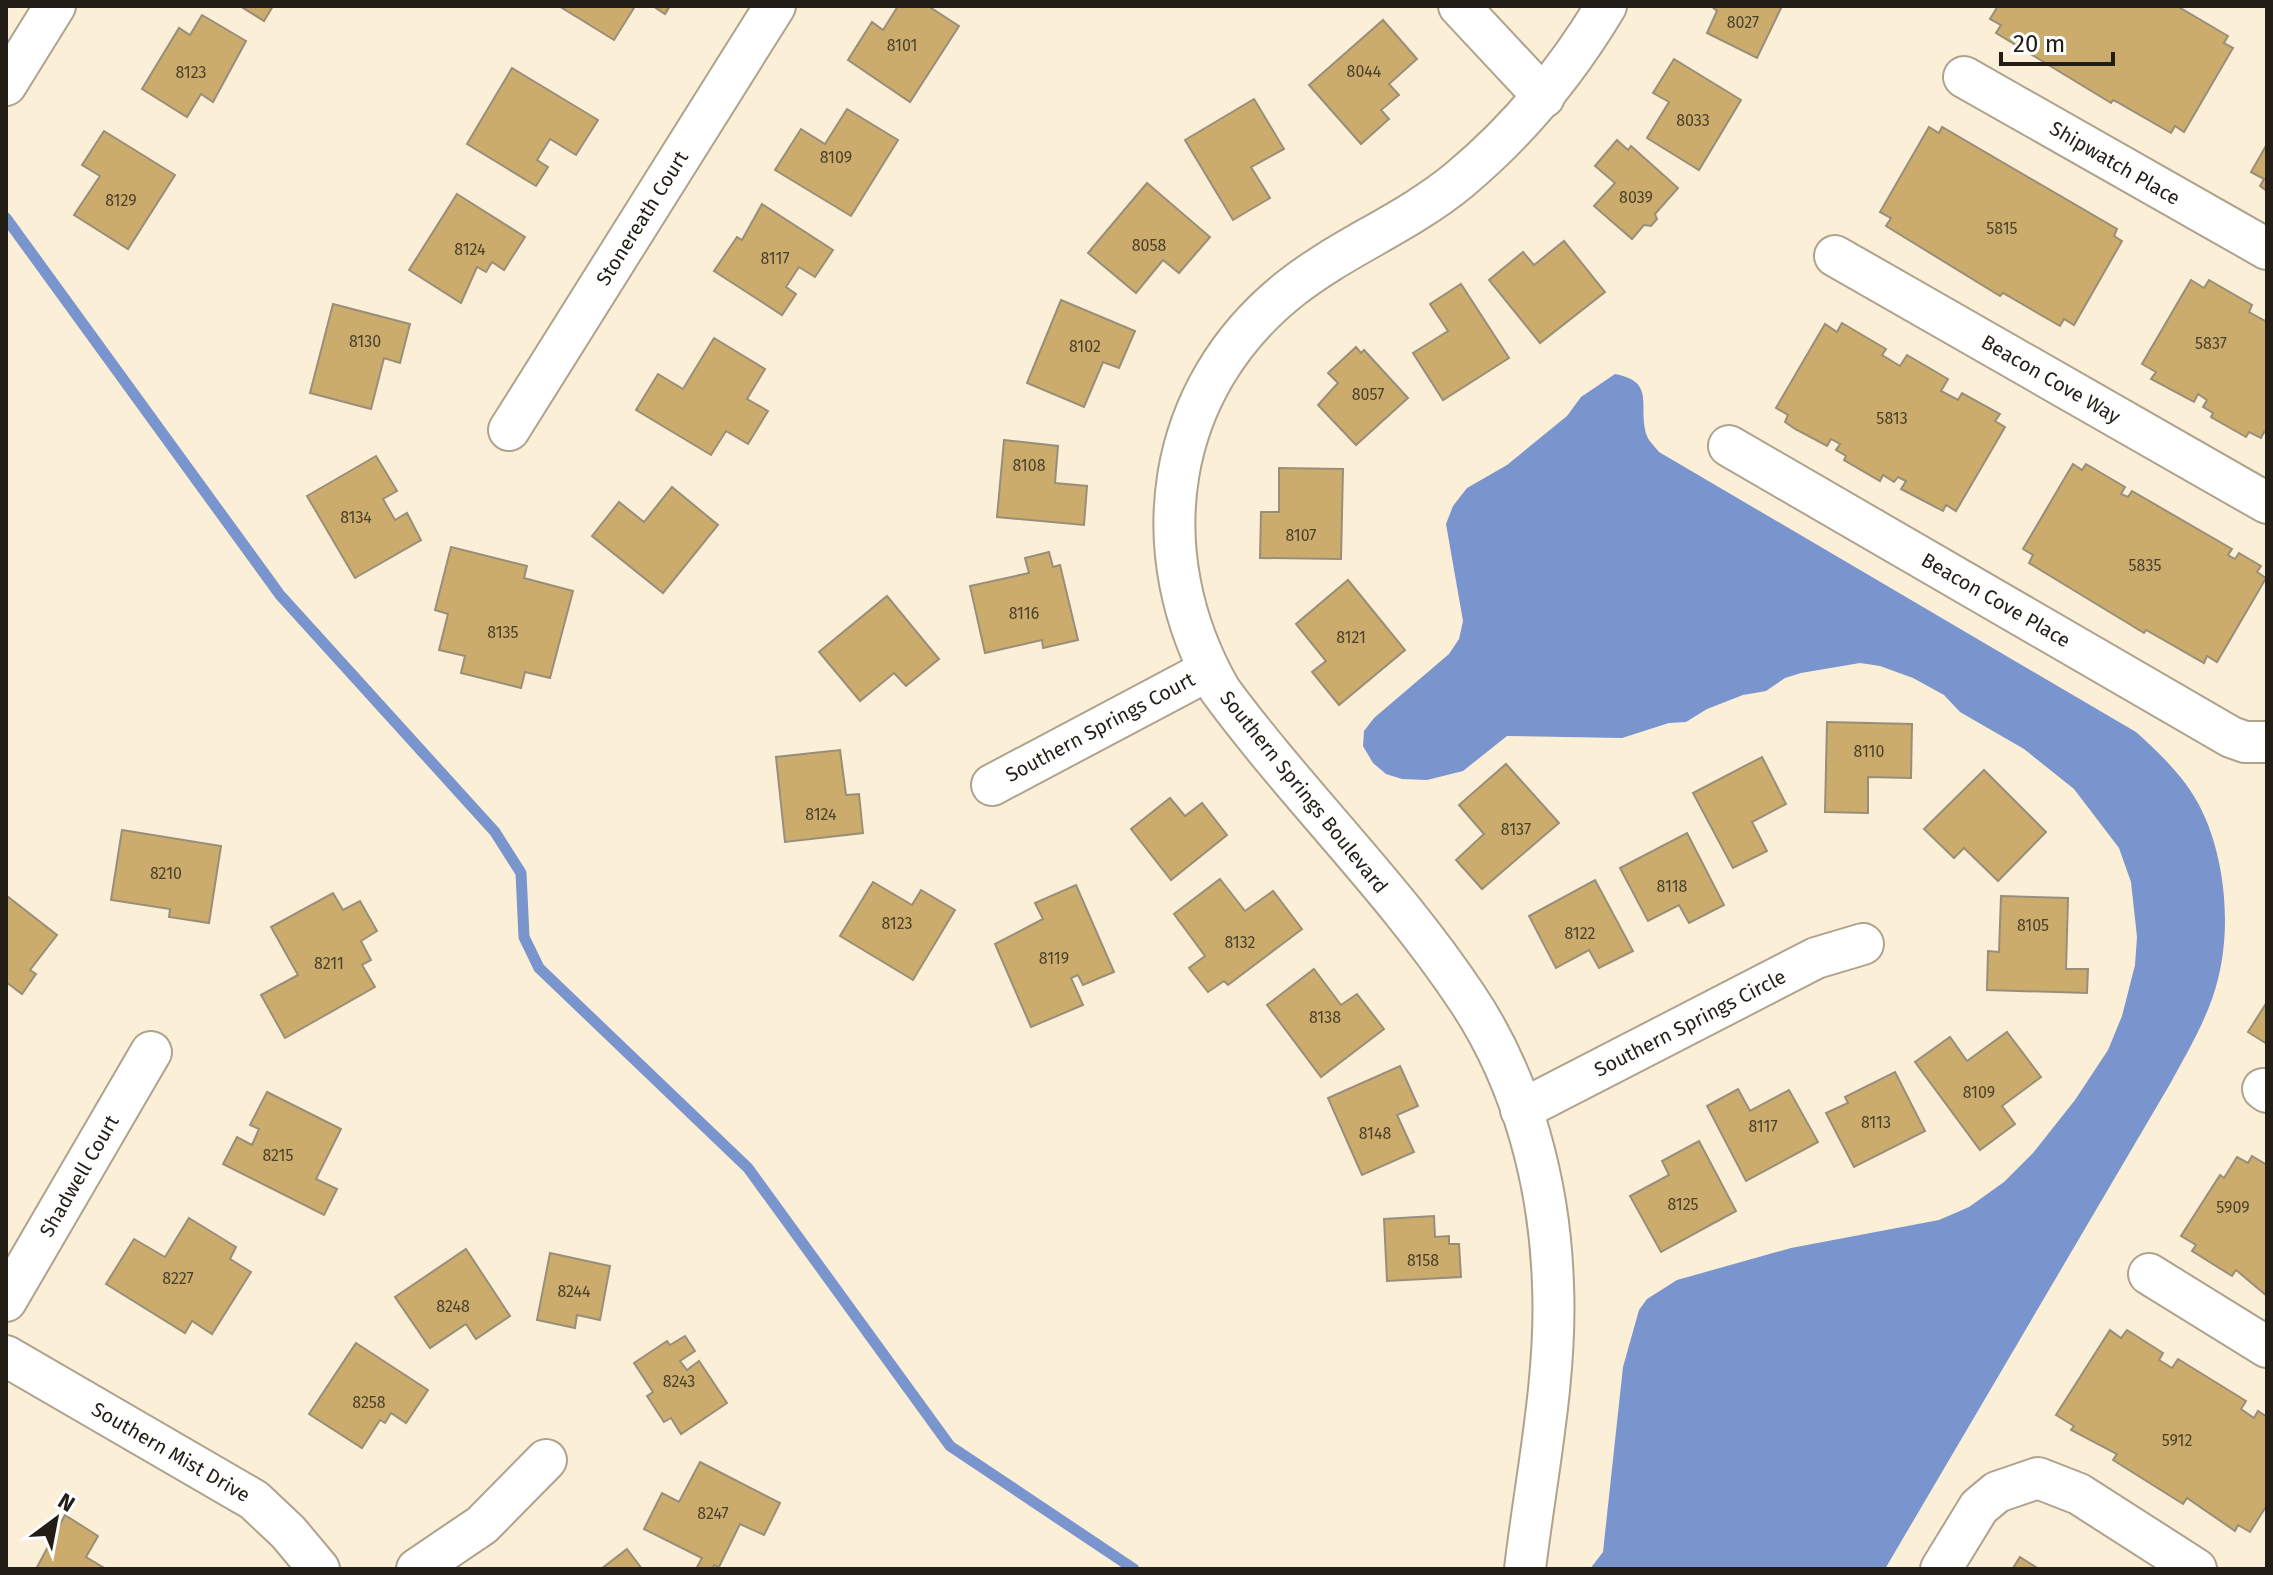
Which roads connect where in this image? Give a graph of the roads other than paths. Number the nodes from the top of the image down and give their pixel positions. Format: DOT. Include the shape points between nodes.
graph roads {
  1 [pos="54,6"];
  2 [pos="775,6"];
  3 [pos="1459,6"];
  4 [pos="1606,6"];
  5 [pos="11,67"];
  6 [pos="1964,77"];
  7 [pos="1544,97"];
  8 [pos="2267,249"];
  9 [pos="1835,256"];
  10 [pos="509,430"];
  11 [pos="1729,446"];
  12 [pos="2267,503"];
  13 [pos="1209,670"];
  14 [pos="2267,742"];
  15 [pos="992,785"];
  16 [pos="1863,944"];
  17 [pos="151,1052"];
  18 [pos="1521,1110"];
  19 [pos="2149,1274"];
  20 [pos="6,1301"];
  21 [pos="2267,1347"];
  22 [pos="6,1356"];
  23 [pos="546,1460"];
  24 [pos="2194,1568"];
  25 [pos="319,1569"];
  26 [pos="417,1569"];
  27 [pos="1525,1569"];
  28 [pos="1941,1569"];
  1 -- 5 [label="street"];
  2 -- 10 [label="street, Stonereath Court"];
  3 -- 7 [label="street"];
  4 -- 7 [label="street, Southern Springs Boulevard"];
  6 -- 8 [label="street, Shipwatch Place"];
  7 -- 13 [label="street, Southern Springs Boulevard" via="1501,143 1438,196 1281,296 1253,323 1212,380 1185,444 1173,516 1178,586"];
  9 -- 12 [label="street, Beacon Cove Way"];
  11 -- 14 [label="street, Beacon Cove Place" via="2231,737"];
  13 -- 15 [label="street, Southern Springs Court"];
  13 -- 18 [label="street, Southern Springs Boulevard" via="1469,1000"];
  16 -- 18 [label="street, Southern Springs Circle" via="1816,958"];
  17 -- 20 [label="street, Shadwell Court"];
  18 -- 27 [label="street, Southern Springs Boulevard" via="1541,1180 1553,1289 1550,1363"];
  19 -- 21 [label="street"];
  22 -- 25 [label="street, Southern Mist Drive" via="254,1500"];
  23 -- 26 [label="street" via="482,1525"];
  24 -- 28 [label="street" via="2079,1494 2038,1478 1997,1492 1979,1507"];
}
